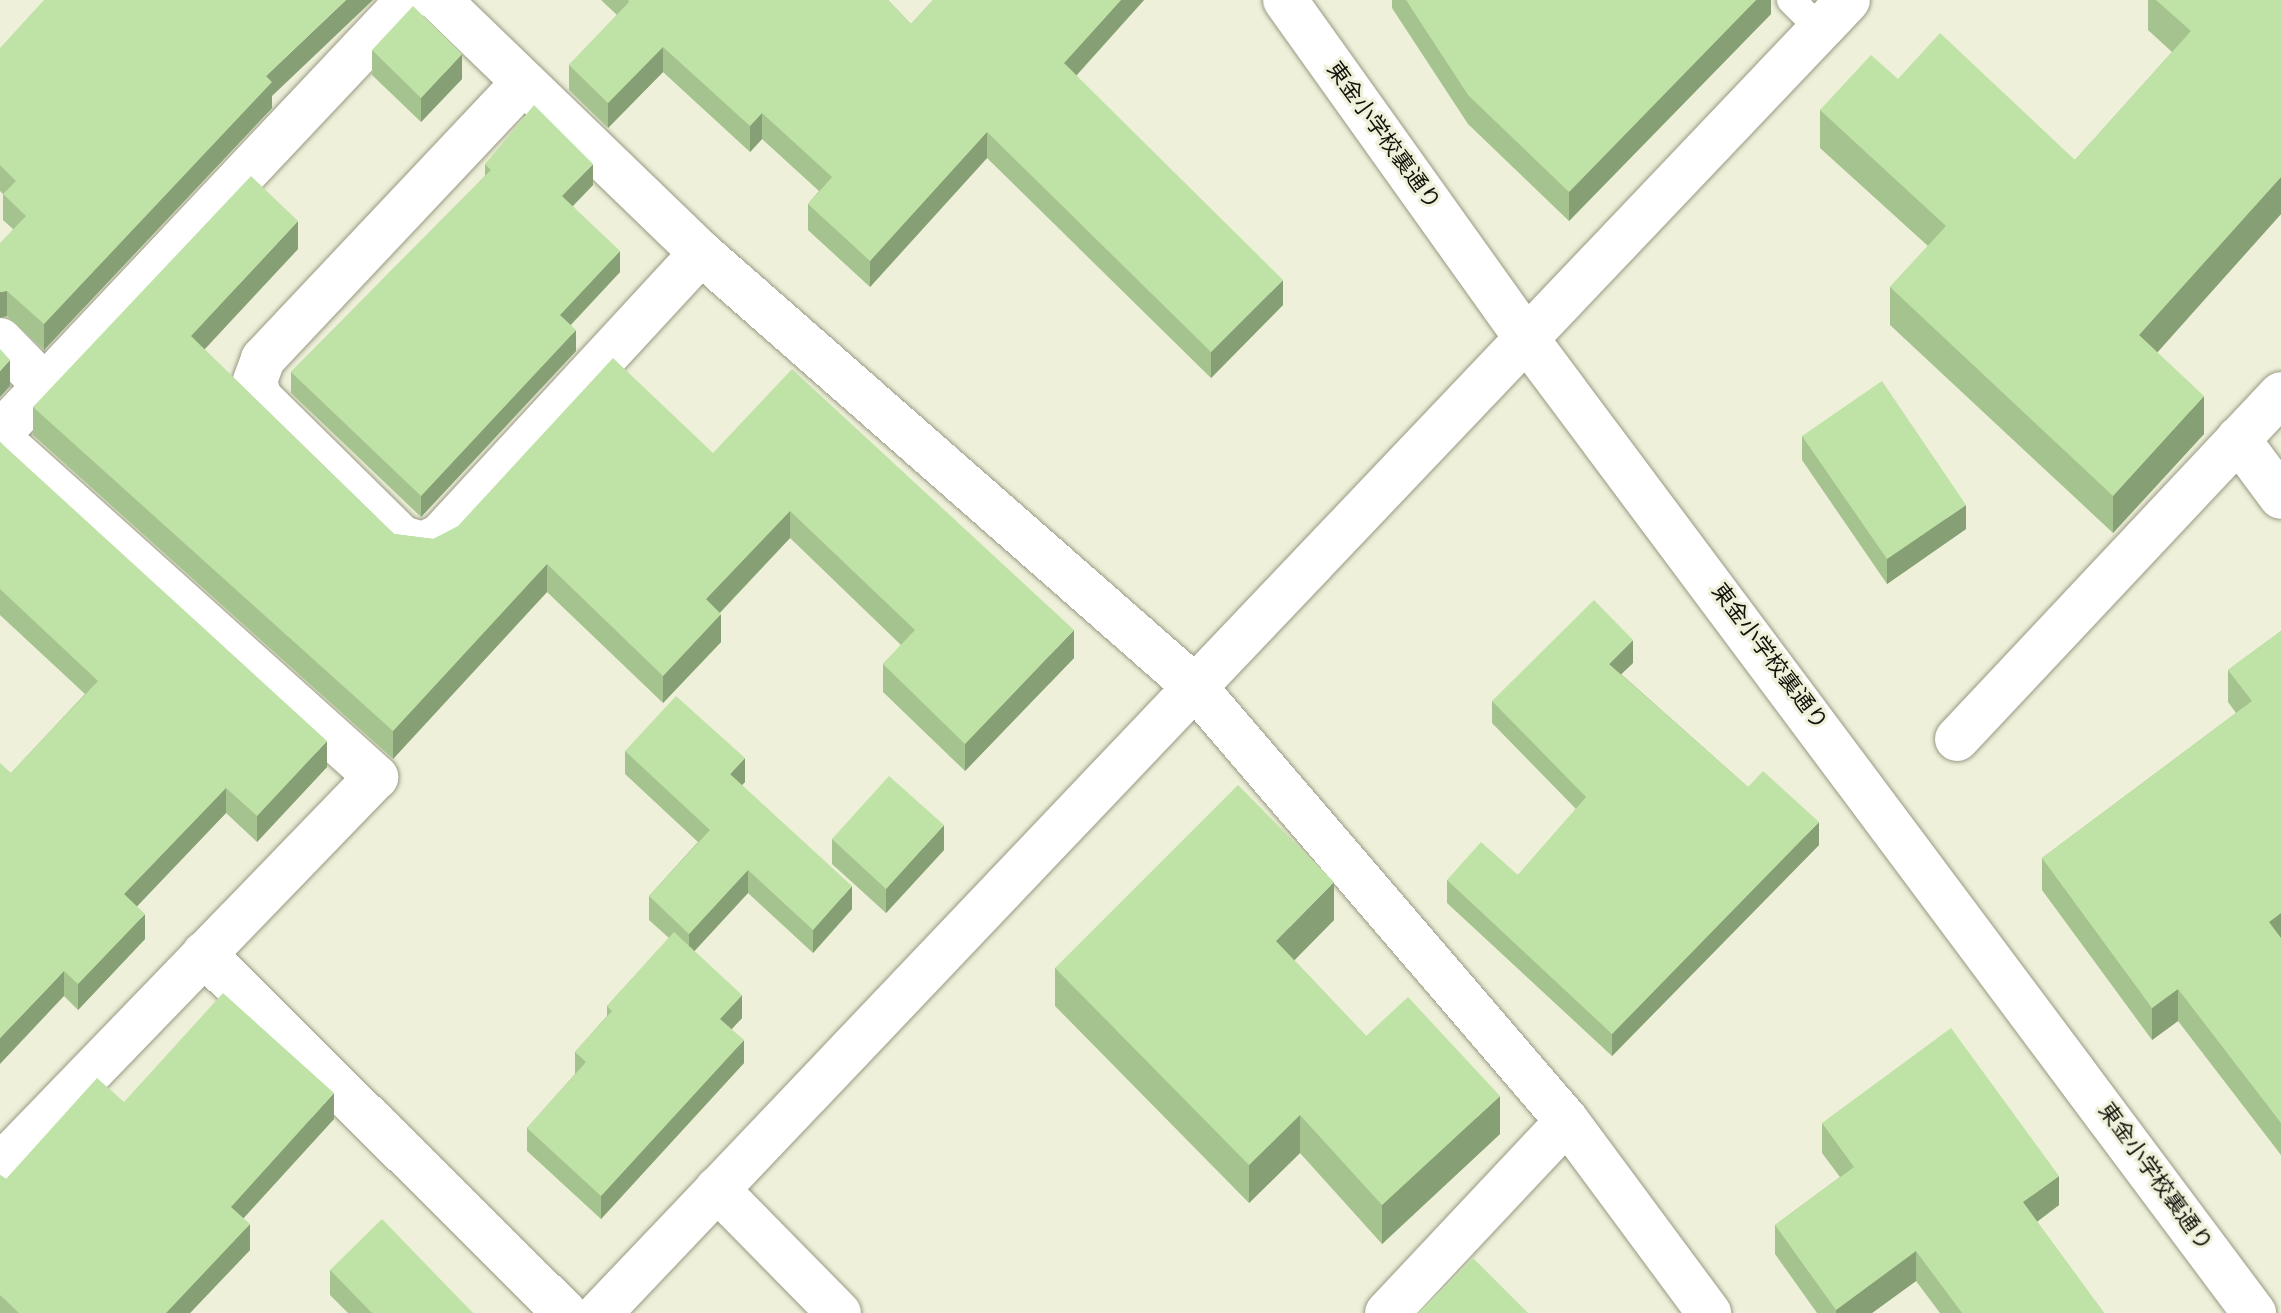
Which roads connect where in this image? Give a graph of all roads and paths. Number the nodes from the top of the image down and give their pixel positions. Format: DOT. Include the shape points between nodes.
graph roads {
  1 [pos="408,0"];
  2 [pos="439,0"];
  3 [pos="1285,0"];
  4 [pos="1820,10"];
  5 [pos="522,84"];
  6 [pos="701,253"];
  7 [pos="1526,338"];
  8 [pos="0,340"];
  9 [pos="44,385"];
  10 [pos="2281,394"];
  11 [pos="0,436"];
  12 [pos="2238,439"];
  13 [pos="2281,497"];
  14 [pos="1194,686"];
  15 [pos="1957,739"];
  16 [pos="204,954"];
  17 [pos="1567,1121"];
  18 [pos="0,1166"];
  19 [pos="717,1189"];
  20 [pos="565,1313"];
  21 [pos="600,1313"];
  22 [pos="839,1313"];
  23 [pos="1387,1313"];
  24 [pos="1709,1313"];
  25 [pos="2254,1313"];
  1 -- 9 [label="street"];
  2 -- 5 [label="street"];
  3 -- 7 [label="street, 東金小学校裏通り"];
  4 -- 7 [label="street"];
  5 -- 6 [label="street"];
  5 -- 6 [label="street" via="263,359 255,381 260,398 402,538 423,544 440,536"];
  6 -- 14 [label="street"];
  7 -- 14 [label="street"];
  7 -- 25 [label="street, 東金小学校裏通り"];
  8 -- 9 [label="street"];
  9 -- 11 [label="street"];
  10 -- 12 [label="street"];
  11 -- 16 [label="street" via="376,777"];
  12 -- 13 [label="street"];
  12 -- 15 [label="street"];
  14 -- 17 [label="street"];
  14 -- 19 [label="street"];
  16 -- 18 [label="street"];
  16 -- 20 [label="street"];
  17 -- 23 [label="street"];
  17 -- 24 [label="street"];
  19 -- 21 [label="street"];
  19 -- 22 [label="street"];
}
